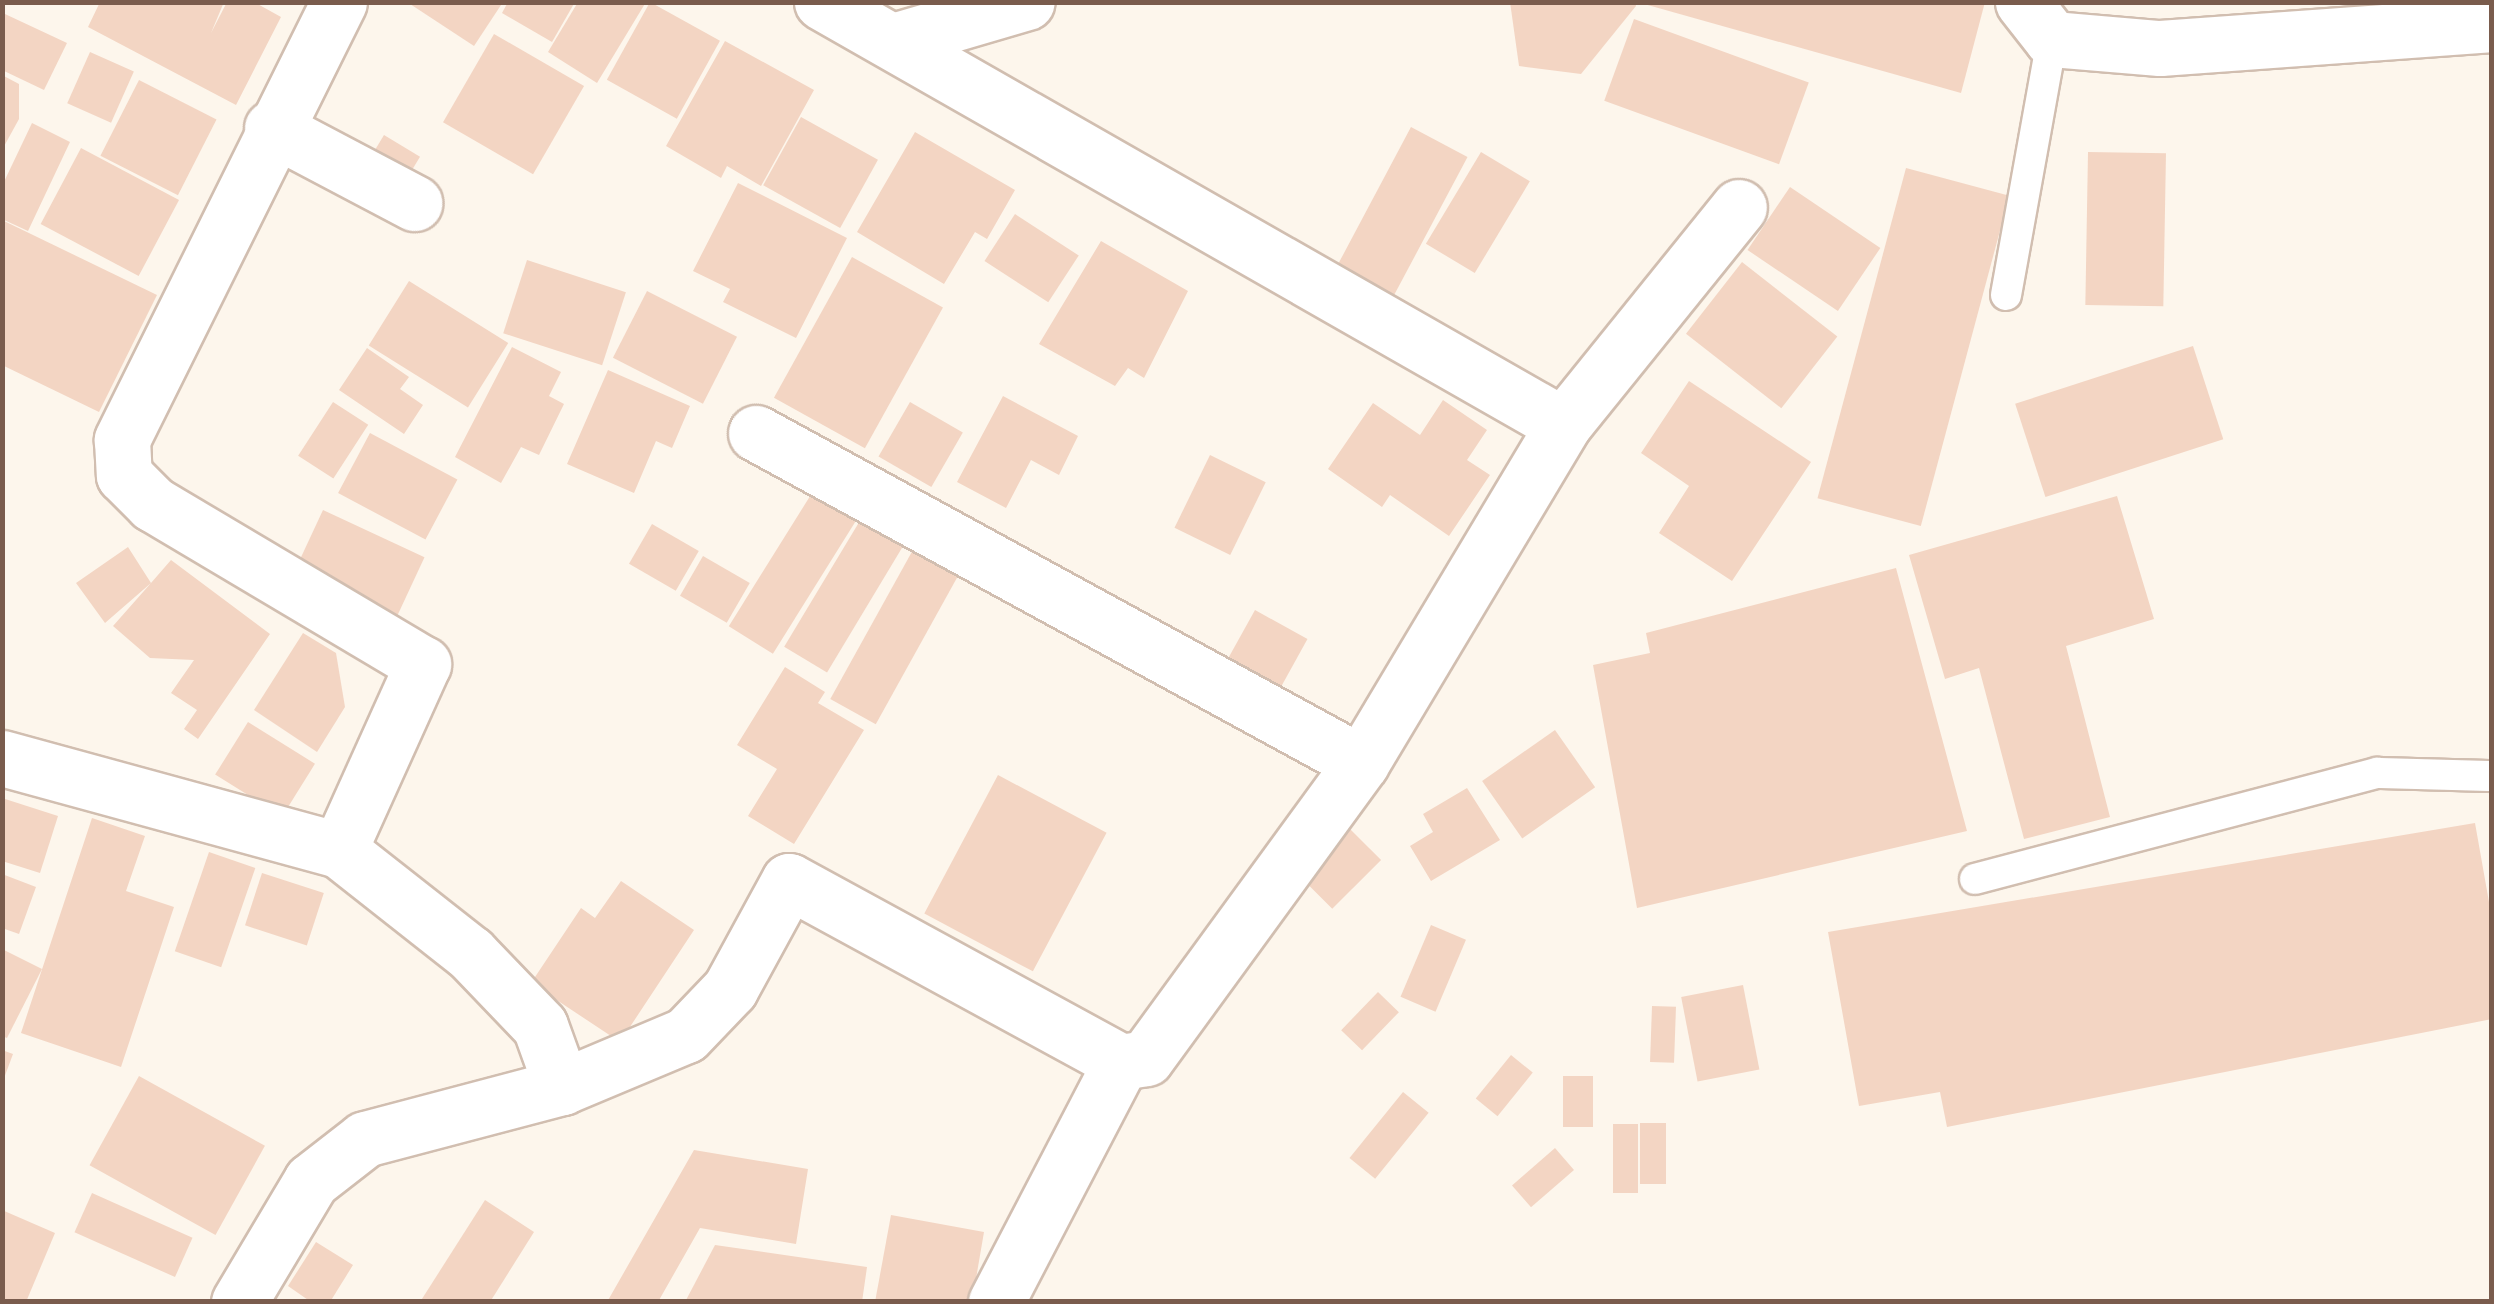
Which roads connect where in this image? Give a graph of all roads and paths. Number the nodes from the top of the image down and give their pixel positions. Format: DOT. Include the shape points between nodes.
graph roads {
  1 [pos="339,2"];
  2 [pos="822,2"];
  3 [pos="1027,2"];
  4 [pos="2037,21"];
  5 [pos="2492,24"];
  6 [pos="896,40"];
  7 [pos="272,128"];
  8 [pos="414,203"];
  9 [pos="1739,206"];
  10 [pos="2006,295"];
  11 [pos="1564,424"];
  12 [pos="756,433"];
  13 [pos="2,758"];
  14 [pos="1361,763"];
  15 [pos="2492,776"];
  16 [pos="339,850"];
  17 [pos="1975,880"];
  18 [pos="1121,1062"];
  19 [pos="562,1087"];
  20 [pos="238,1302"];
  21 [pos="996,1302"];
  1 -- 7 [label="street"];
  2 -- 6 [label="street"];
  3 -- 6 [label="street"];
  4 -- 5 [label="street" via="2160,48"];
  4 -- 10 [label="lane"];
  6 -- 11 [label="street"];
  7 -- 8 [label="street"];
  7 -- 16 [label="street" via="122,440 124,474 153,504 231,556 423,664"];
  9 -- 11 [label="street"];
  11 -- 14 [label="street"];
  12 -- 14 [label="street"];
  13 -- 16 [label="street"];
  14 -- 18 [label="street" via="1146,1058"];
  15 -- 17 [label="lane" via="2377,773"];
  16 -- 19 [label="street" via="470,953 540,1026"];
  18 -- 19 [label="street" via="789,881 730,989 686,1035"];
  18 -- 21 [label="street"];
  19 -- 20 [label="street" via="365,1139 311,1181"];
}
